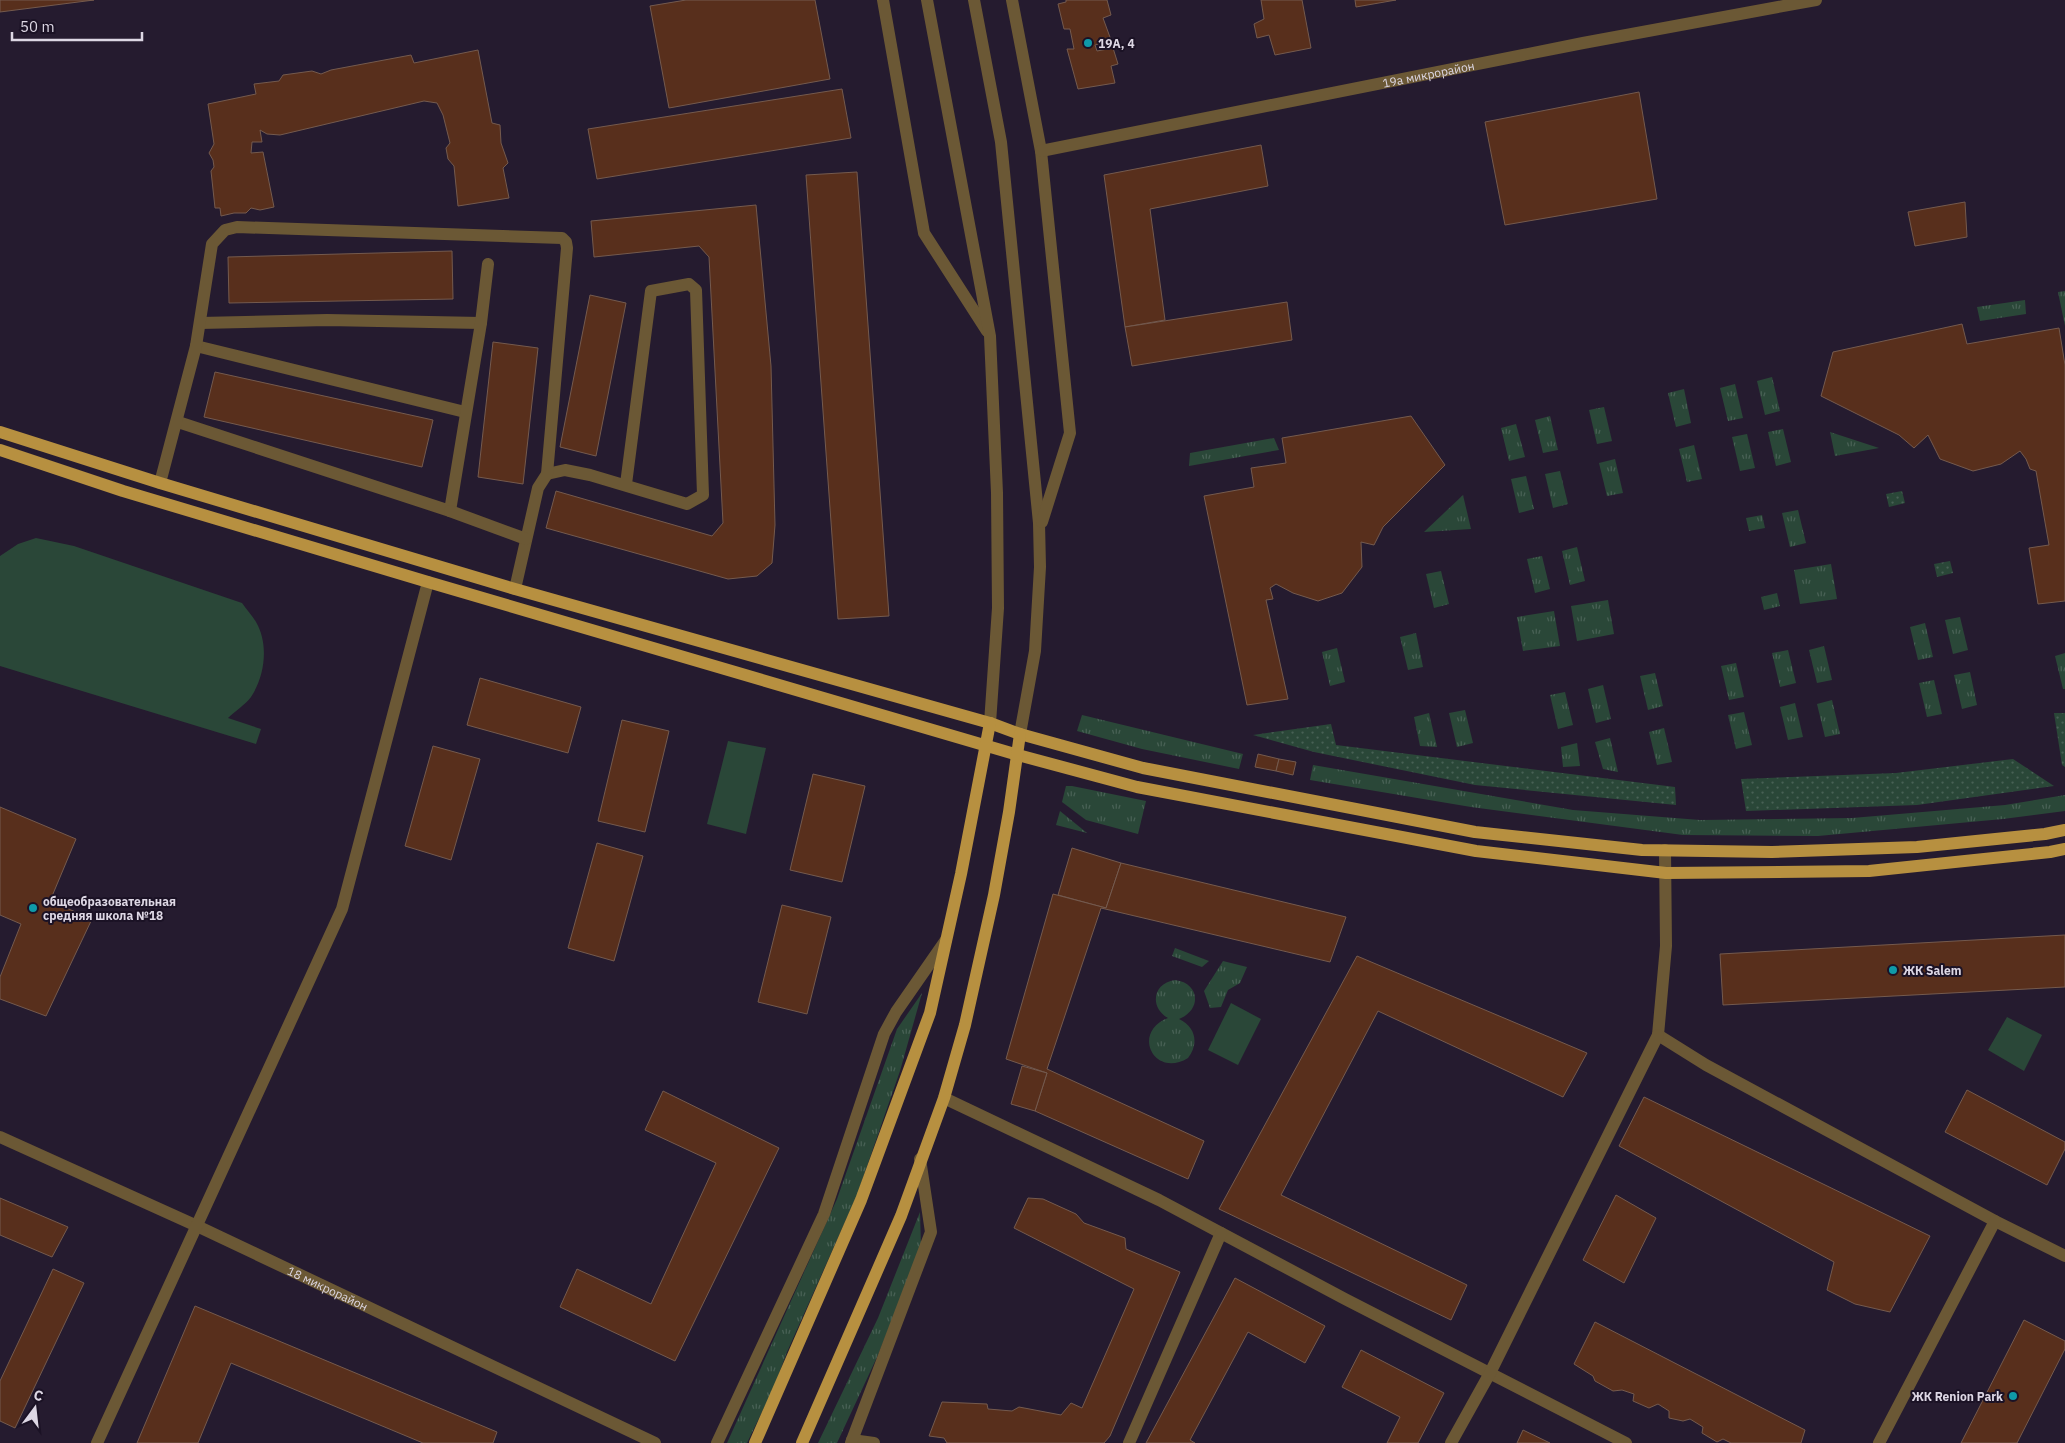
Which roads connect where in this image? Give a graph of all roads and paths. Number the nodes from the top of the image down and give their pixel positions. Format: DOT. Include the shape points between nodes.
graph roads {
  1 [pos="883,0"];
  2 [pos="927,0"];
  3 [pos="974,0"];
  4 [pos="1012,0"];
  5 [pos="1816,0"];
  6 [pos="1041,151"];
  7 [pos="488,264"];
  8 [pos="200,323"];
  9 [pos="481,323"];
  10 [pos="990,336"];
  11 [pos="196,346"];
  12 [pos="466,412"];
  13 [pos="178,422"];
  14 [pos="0,432"];
  15 [pos="0,450"];
  16 [pos="547,474"];
  17 [pos="160,483"];
  18 [pos="626,484"];
  19 [pos="450,511"];
  20 [pos="1040,530"];
  21 [pos="526,538"];
  22 [pos="428,582"];
  23 [pos="515,589"];
  24 [pos="990,723"];
  25 [pos="1020,734"];
  26 [pos="984,744"];
  27 [pos="1018,755"];
  28 [pos="2065,830"];
  29 [pos="2065,849"];
  30 [pos="1665,850"];
  31 [pos="1666,873"];
  32 [pos="946,940"];
  33 [pos="1658,1036"];
  34 [pos="944,1098"];
  35 [pos="0,1137"];
  36 [pos="920,1159"];
  37 [pos="1995,1221"];
  38 [pos="197,1226"];
  39 [pos="1221,1233"];
  40 [pos="2065,1256"];
  41 [pos="1490,1373"];
  42 [pos="851,1442"];
  43 [pos="97,1443"];
  44 [pos="655,1443"];
  45 [pos="717,1443"];
  46 [pos="755,1443"];
  47 [pos="802,1443"];
  48 [pos="874,1443"];
  49 [pos="1129,1443"];
  50 [pos="1451,1443"];
  51 [pos="1626,1443"];
  52 [pos="1879,1443"];
  1 -- 10 [label="street" via="924,233"];
  2 -- 10 [label="street"];
  3 -- 20 [label="street" via="1001,142"];
  4 -- 6 [label="street"];
  5 -- 6 [label="street, 19а микрорайон"];
  6 -- 20 [label="street" via="1070,432"];
  7 -- 9 [label="street"];
  8 -- 9 [label="street" via="327,320"];
  8 -- 11 [label="street"];
  8 -- 16 [label="street" via="212,244 225,230 237,227 562,238 567,248"];
  9 -- 12 [label="street"];
  10 -- 24 [label="street" via="998,608"];
  11 -- 12 [label="street"];
  11 -- 13 [label="street"];
  12 -- 19 [label="street"];
  13 -- 17 [label="street"];
  13 -- 19 [label="street"];
  14 -- 17 [label="main road"];
  15 -- 22 [label="main road" via="123,491"];
  16 -- 18 [label="street" via="565,470"];
  16 -- 21 [label="street" via="538,488"];
  17 -- 23 [label="main road"];
  18 -- 18 [label="street" via="687,504 703,494 696,290 689,284 651,291"];
  19 -- 21 [label="street"];
  20 -- 25 [label="street" via="1035,651"];
  21 -- 23 [label="street"];
  22 -- 26 [label="main road"];
  22 -- 38 [label="street" via="342,909"];
  23 -- 24 [label="main road"];
  24 -- 25 [label="main road"];
  24 -- 26 [label="main road"];
  25 -- 27 [label="main road"];
  25 -- 30 [label="main road" via="1143,768 1475,832"];
  26 -- 27 [label="main road"];
  26 -- 32 [label="main road"];
  27 -- 31 [label="main road" via="1137,787 1476,851"];
  27 -- 34 [label="main road" via="992,904 965,1025"];
  28 -- 30 [label="main road" via="1918,847 1772,852"];
  29 -- 31 [label="main road" via="1869,871"];
  30 -- 31 [label="street"];
  31 -- 33 [label="street" via="1666,946"];
  32 -- 45 [label="street" via="884,1034 824,1214"];
  32 -- 46 [label="main road" via="930,1013 861,1200"];
  33 -- 37 [label="street"];
  33 -- 41 [label="street"];
  34 -- 36 [label="main road"];
  34 -- 39 [label="street" via="1159,1200"];
  35 -- 38 [label="street, 18 микрорайон"];
  36 -- 42 [label="street" via="931,1232"];
  36 -- 47 [label="main road" via="901,1216"];
  37 -- 40 [label="street"];
  37 -- 52 [label="street"];
  38 -- 43 [label="street"];
  38 -- 44 [label="street, 18 микрорайон"];
  39 -- 41 [label="street"];
  39 -- 49 [label="street"];
  41 -- 50 [label="street"];
  41 -- 51 [label="street"];
  42 -- 48 [label="street"];
}
